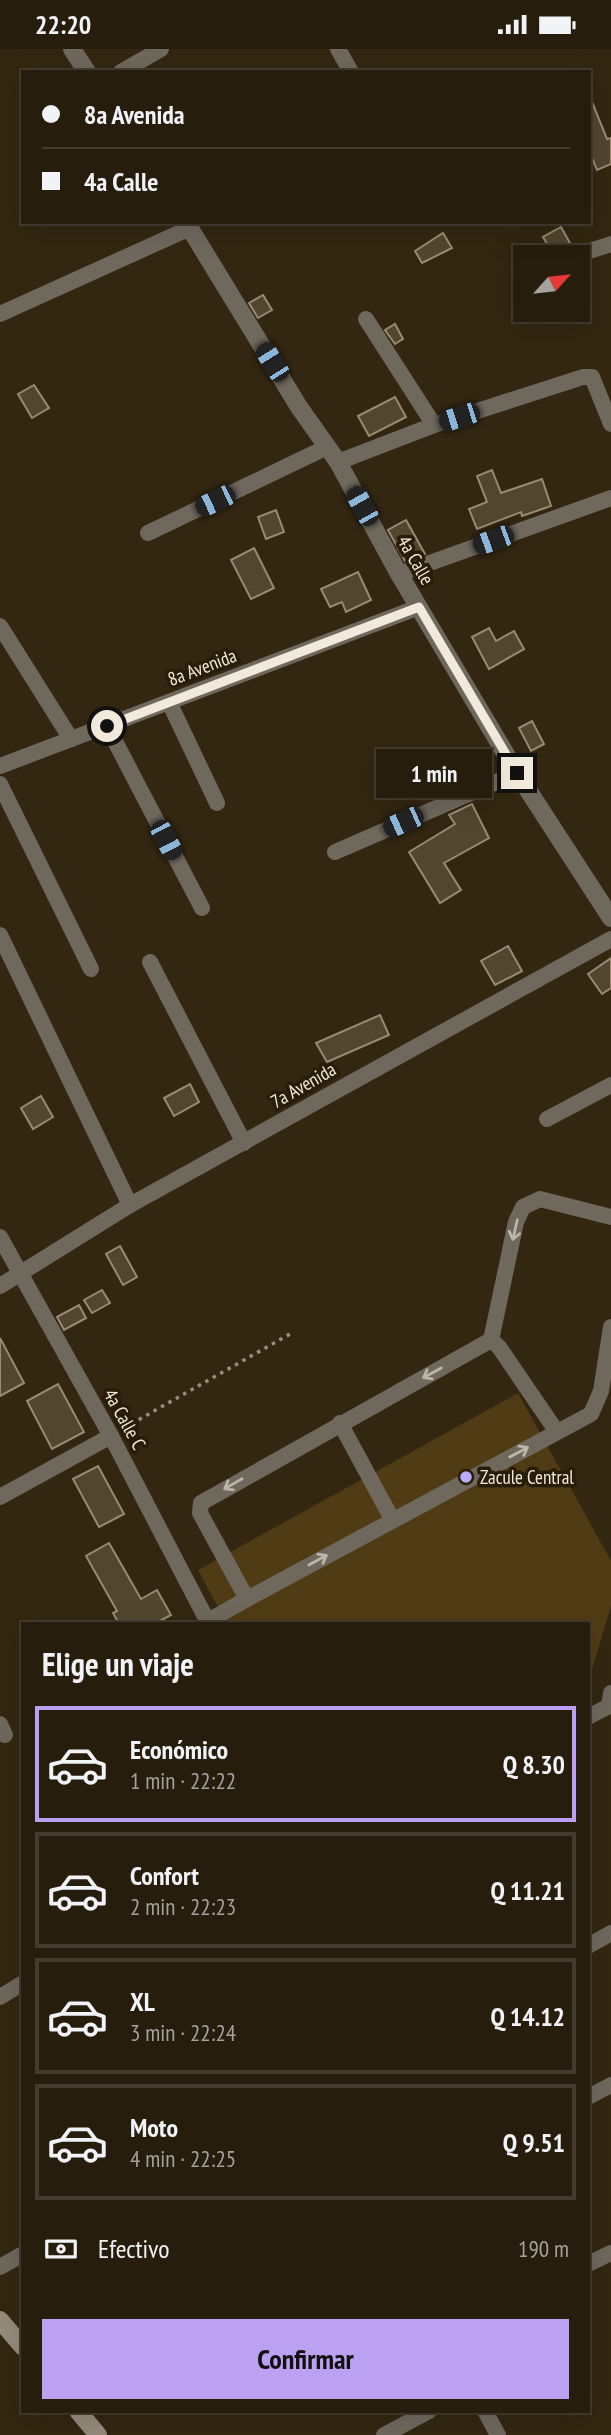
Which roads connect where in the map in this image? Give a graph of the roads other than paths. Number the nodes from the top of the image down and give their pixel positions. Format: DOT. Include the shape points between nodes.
graph roads {
  1 [pos="72,49"];
  2 [pos="161,49"];
  3 [pos="338,49"];
  4 [pos="86,70"];
  5 [pos="124,70"];
  6 [pos="350,70"];
  7 [pos="188,225"];
  8 [pos="611,244"];
  9 [pos="590,251"];
  10 [pos="0,314"];
  11 [pos="366,319"];
  12 [pos="611,424"];
  13 [pos="434,425"];
  14 [pos="327,447"];
  15 [pos="338,462"];
  16 [pos="611,498"];
  17 [pos="148,533"];
  18 [pos="399,574"];
  19 [pos="419,607"];
  20 [pos="0,626"];
  21 [pos="169,702"];
  22 [pos="107,726"];
  23 [pos="71,739"];
  24 [pos="0,766"];
  25 [pos="517,773"];
  26 [pos="0,784"];
  27 [pos="217,803"];
  28 [pos="335,852"];
  29 [pos="202,908"];
  30 [pos="611,918"];
  31 [pos="0,935"];
  32 [pos="611,939"];
  33 [pos="150,962"];
  34 [pos="91,969"];
  35 [pos="611,1085"];
  36 [pos="547,1119"];
  37 [pos="244,1143"];
  38 [pos="130,1205"];
  39 [pos="611,1217"];
  40 [pos="0,1237"];
  41 [pos="20,1276"];
  42 [pos="0,1286"];
  43 [pos="611,1327"];
  44 [pos="492,1340"];
  45 [pos="340,1423"];
  46 [pos="557,1432"];
  47 [pos="111,1436"];
  48 [pos="0,1497"];
  49 [pos="392,1519"];
  50 [pos="247,1599"];
  51 [pos="207,1622"];
  52 [pos="210,1622"];
  53 [pos="610,1702"];
  54 [pos="590,1716"];
  55 [pos="611,1933"];
  56 [pos="590,1945"];
  57 [pos="21,1984"];
  58 [pos="0,1997"];
  59 [pos="611,2085"];
  60 [pos="590,2096"];
  61 [pos="611,2253"];
  62 [pos="21,2255"];
  63 [pos="590,2263"];
  64 [pos="0,2267"];
  65 [pos="0,2320"];
  66 [pos="21,2345"];
  67 [pos="80,2413"];
  68 [pos="425,2413"];
  69 [pos="486,2413"];
  70 [pos="98,2435"];
  71 [pos="384,2435"];
  72 [pos="498,2435"];
  1 -- 4 [label="street"];
  2 -- 5 [label="street"];
  3 -- 6 [label="street"];
  7 -- 10 [label="street"];
  7 -- 14 [label="street, 4a Calle"];
  8 -- 9 [label="street"];
  11 -- 13 [label="street"];
  12 -- 13 [label="street" via="598,386 592,377 583,377"];
  13 -- 15 [label="street"];
  14 -- 15 [label="street, 4a Calle"];
  14 -- 17 [label="street"];
  15 -- 18 [label="street, 4a Calle"];
  16 -- 18 [label="street"];
  18 -- 19 [label="street, 4a Calle"];
  19 -- 21 [label="street, 8a Avenida"];
  19 -- 25 [label="street, 4a Calle"];
  20 -- 23 [label="street"];
  21 -- 22 [label="street, 8a Avenida"];
  21 -- 27 [label="street"];
  22 -- 23 [label="street, 8a Avenida"];
  22 -- 29 [label="street"];
  23 -- 24 [label="street, 8a Avenida"];
  25 -- 28 [label="street"];
  25 -- 30 [label="street, 4a Calle"];
  26 -- 34 [label="street"];
  31 -- 38 [label="street"];
  32 -- 37 [label="street, 7a Avenida"];
  33 -- 37 [label="street"];
  35 -- 36 [label="street"];
  37 -- 38 [label="street, 7a Avenida"];
  38 -- 41 [label="street, 7a Avenida"];
  39 -- 44 [label="street, one-way" via="540,1199 523,1207"];
  40 -- 41 [label="street, 4a Calle C"];
  41 -- 42 [label="street, 7a Avenida"];
  41 -- 47 [label="street, 4a Calle C"];
  43 -- 46 [label="street" via="601,1391 591,1414"];
  44 -- 45 [label="street, one-way"];
  44 -- 46 [label="street"];
  45 -- 49 [label="street"];
  45 -- 50 [label="street, one-way" via="199,1507"];
  49 -- 46 [label="street, one-way"];
  47 -- 48 [label="street"];
  47 -- 51 [label="street, 4a Calle C"];
  50 -- 49 [label="street, one-way"];
  50 -- 52 [label="street"];
  53 -- 54 [label="street"];
  55 -- 56 [label="street"];
  57 -- 58 [label="street"];
  59 -- 60 [label="street"];
  61 -- 63 [label="street"];
  62 -- 64 [label="street"];
  65 -- 66 [label="main road"];
  67 -- 70 [label="main road"];
  68 -- 71 [label="street"];
  69 -- 72 [label="street"];
}
